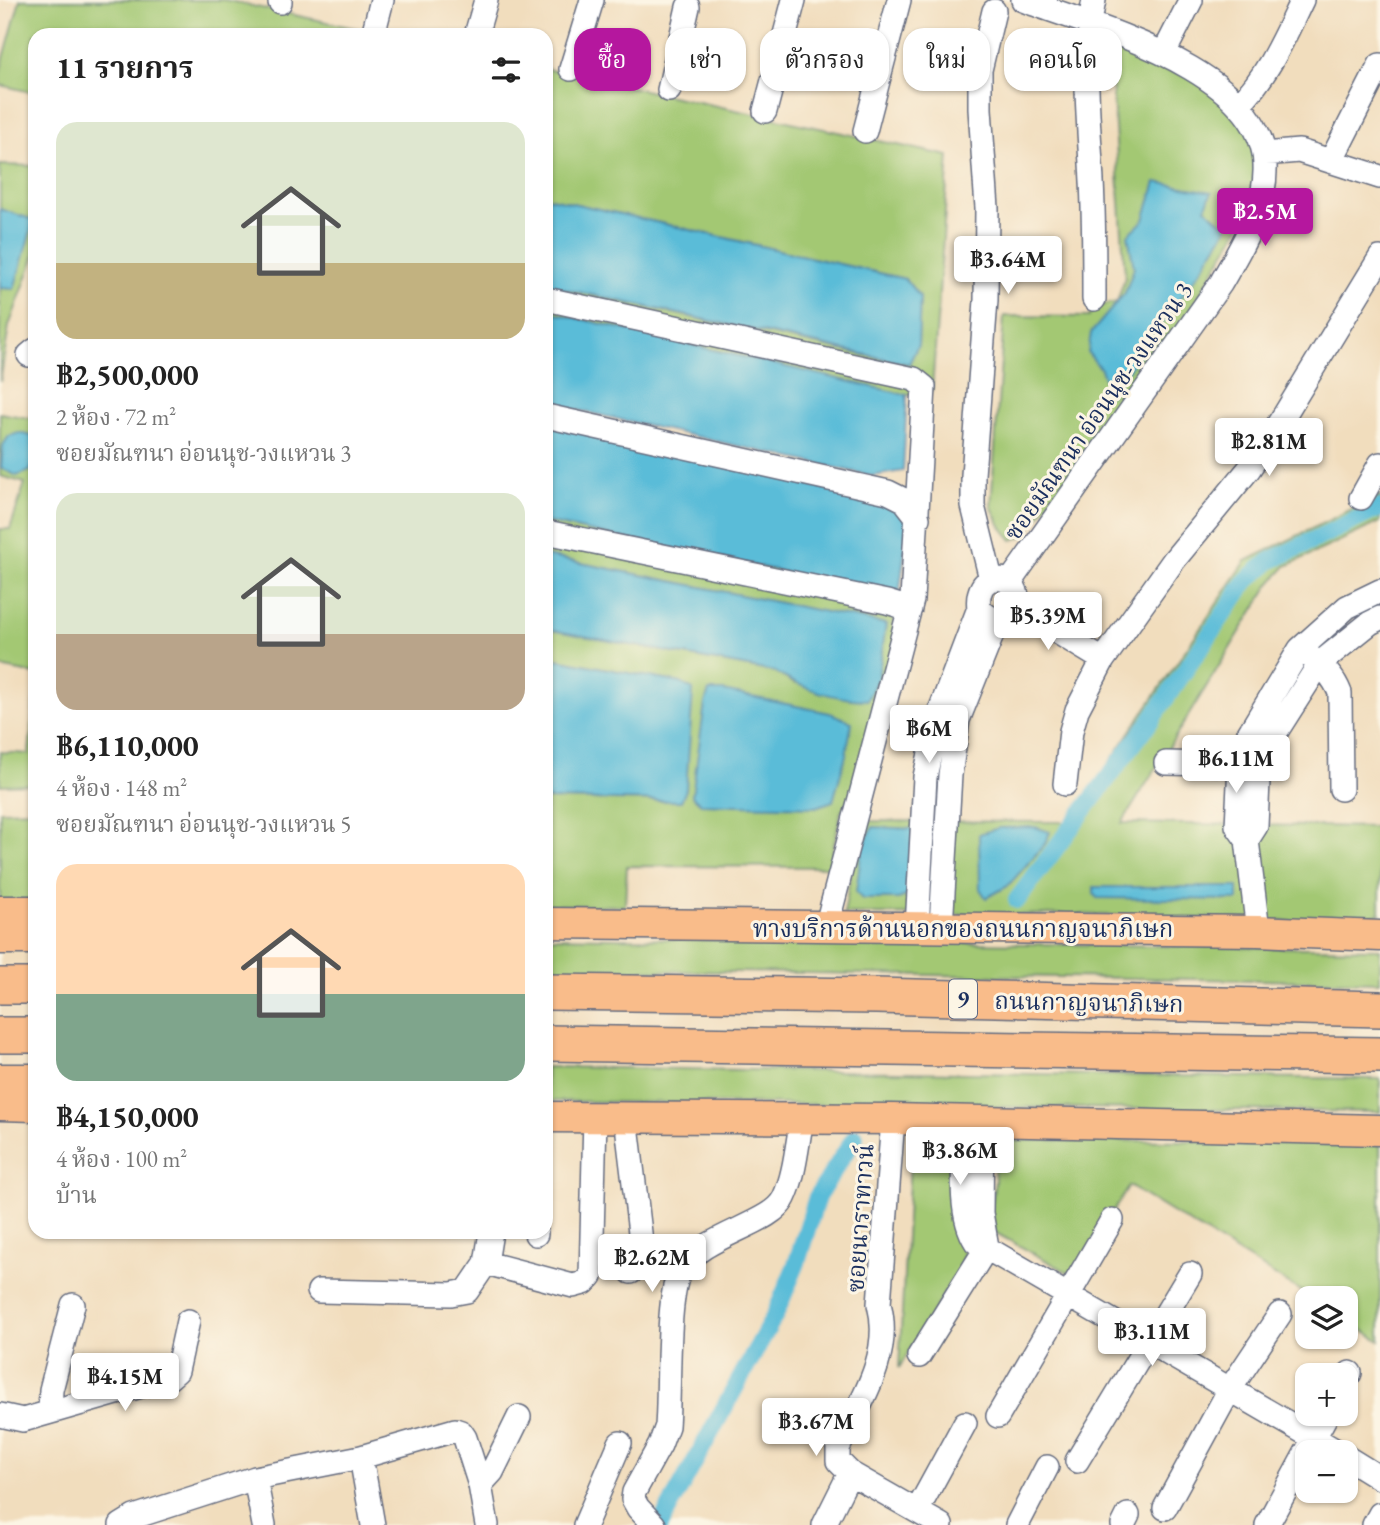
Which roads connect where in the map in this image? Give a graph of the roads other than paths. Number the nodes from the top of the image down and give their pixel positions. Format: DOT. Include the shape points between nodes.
graph roads {
  1 [pos="382,0"];
  2 [pos="486,0"];
  3 [pos="592,0"];
  4 [pos="794,0"];
  5 [pos="900,0"];
  6 [pos="1016,0"];
  7 [pos="1023,0"];
  8 [pos="1094,0"];
  9 [pos="1191,0"];
  10 [pos="1302,0"];
  11 [pos="692,2"];
  12 [pos="989,6"];
  13 [pos="1089,25"];
  14 [pos="375,27"];
  15 [pos="478,28"];
  16 [pos="685,28"];
  17 [pos="1164,53"];
  18 [pos="1380,65"];
  19 [pos="572,69"];
  20 [pos="1239,104"];
  21 [pos="765,111"];
  22 [pos="865,131"];
  23 [pos="1264,154"];
  24 [pos="1331,161"];
  25 [pos="1380,177"];
  26 [pos="1380,258"];
  27 [pos="1094,299"];
  28 [pos="553,301"];
  29 [pos="553,418"];
  30 [pos="1380,464"];
  31 [pos="1361,498"];
  32 [pos="918,518"];
  33 [pos="553,532"];
  34 [pos="1000,581"];
  35 [pos="1380,591"];
  36 [pos="910,610"];
  37 [pos="998,612"];
  38 [pos="1380,618"];
  39 [pos="1300,649"];
  40 [pos="1103,660"];
  41 [pos="1320,663"];
  42 [pos="1166,763"];
  43 [pos="1250,764"];
  44 [pos="1065,784"];
  45 [pos="1341,789"];
  46 [pos="0,911"];
  47 [pos="28,911"];
  48 [pos="553,923"];
  49 [pos="826,928"];
  50 [pos="929,928"];
  51 [pos="1258,931"];
  52 [pos="1380,936"];
  53 [pos="0,939"];
  54 [pos="28,939"];
  55 [pos="0,986"];
  56 [pos="28,986"];
  57 [pos="553,992"];
  58 [pos="1380,1009"];
  59 [pos="0,1035"];
  60 [pos="28,1035"];
  61 [pos="553,1043"];
  62 [pos="1380,1055"];
  63 [pos="0,1079"];
  64 [pos="28,1079"];
  65 [pos="0,1105"];
  66 [pos="28,1106"];
  67 [pos="553,1117"];
  68 [pos="594,1117"];
  69 [pos="626,1117"];
  70 [pos="802,1119"];
  71 [pos="901,1119"];
  72 [pos="974,1122"];
  73 [pos="1380,1130"];
  74 [pos="1112,1220"];
  75 [pos="490,1239"];
  76 [pos="987,1247"];
  77 [pos="486,1264"];
  78 [pos="631,1272"];
  79 [pos="1190,1274"];
  80 [pos="319,1291"];
  81 [pos="1069,1294"];
  82 [pos="73,1306"];
  83 [pos="1280,1314"];
  84 [pos="188,1321"];
  85 [pos="1149,1341"];
  86 [pos="919,1356"];
  87 [pos="1230,1389"];
  88 [pos="50,1412"];
  89 [pos="0,1415"];
  90 [pos="998,1416"];
  91 [pos="519,1417"];
  92 [pos="965,1423"];
  93 [pos="1320,1426"];
  94 [pos="1314,1438"];
  95 [pos="1317,1440"];
  96 [pos="620,1443"];
  97 [pos="361,1457"];
  98 [pos="1077,1461"];
  99 [pos="1358,1464"];
  100 [pos="1047,1467"];
  101 [pos="850,1473"];
  102 [pos="256,1478"];
  103 [pos="1380,1478"];
  104 [pos="480,1485"];
  105 [pos="1166,1508"];
  106 [pos="917,1511"];
  107 [pos="1380,1514"];
  108 [pos="646,1517"];
  109 [pos="148,1519"];
  110 [pos="121,1525"];
  111 [pos="264,1525"];
  112 [pos="373,1525"];
  113 [pos="487,1525"];
  114 [pos="585,1525"];
  115 [pos="824,1525"];
  116 [pos="941,1525"];
  117 [pos="1017,1525"];
  118 [pos="1266,1525"];
  119 [pos="1374,1525"];
  1 -- 14 [label="street"];
  2 -- 15 [label="street"];
  3 -- 19 [label="street"];
  4 -- 21 [label="street"];
  5 -- 22 [label="street"];
  6 -- 12 [label="street" via="1009,10"];
  7 -- 13 [label="street, ซอยมัณฑนา อ่อนนุช-วงแหวน 3"];
  8 -- 13 [label="street"];
  9 -- 17 [label="street"];
  10 -- 20 [label="street" via="1253,91"];
  11 -- 16 [label="street"];
  12 -- 34 [label="street" via="980,70 986,300 973,506"];
  13 -- 17 [label="street, ซอยมัณฑนา อ่อนนุช-วงแหวน 3"];
  13 -- 27 [label="street" via="1086,66"];
  17 -- 20 [label="street, ซอยมัณฑนา อ่อนนุช-วงแหวน 3" via="1206,76"];
  18 -- 24 [label="street"];
  20 -- 23 [label="street, ซอยมัณฑนา อ่อนนุช-วงแหวน 3"];
  23 -- 24 [label="street" via="1299,151"];
  23 -- 34 [label="street, ซอยมัณฑนา อ่อนนุช-วงแหวน 3" via="1261,197 1250,230 1220,283"];
  24 -- 25 [label="street"];
  26 -- 40 [label="street" via="1249,468 1174,560"];
  28 -- 32 [label="street" via="914,379 924,387"];
  29 -- 32 [label="street" via="888,492 904,500"];
  30 -- 31 [label="street"];
  32 -- 36 [label="street"];
  33 -- 36 [label="street"];
  34 -- 37 [label="street" via="1013,585 1018,596"];
  34 -- 37 [label="street, ซอยมัณฑนา อ่อนนุช-วงแหวน 3" via="981,586 977,597"];
  35 -- 39 [label="street" via="1347,607"];
  36 -- 49 [label="street"];
  37 -- 40 [label="street"];
  37 -- 50 [label="street, ซอยมัณฑนา อ่อนนุช-วงแหวน 3" via="938,716 925,777"];
  38 -- 41 [label="street"];
  39 -- 41 [label="street"];
  39 -- 43 [label="street" via="1248,735"];
  40 -- 44 [label="street" via="1077,710"];
  41 -- 43 [label="street" via="1269,743"];
  41 -- 45 [label="street" via="1340,693"];
  42 -- 43 [label="street"];
  43 -- 51 [label="street" via="1237,826 1247,840"];
  46 -- 47 [label="main road"];
  48 -- 49 [label="main road, ทางบริการด้านนอกของถนนกาญจนาภิเษก"];
  49 -- 50 [label="main road, ทางบริการด้านนอกของถนนกาญจนาภิเษก"];
  50 -- 51 [label="main road, ทางบริการด้านนอกของถนนกาญจนาภิเษก"];
  51 -- 52 [label="main road, ทางบริการด้านนอกของถนนกาญจนาภิเษก"];
  53 -- 54 [label="main road"];
  55 -- 56 [label="highway"];
  57 -- 58 [label="highway, ถนนกาญจนาภิเษก / 9"];
  59 -- 60 [label="highway"];
  61 -- 62 [label="highway, ถนนกาญจนาภิเษก / 9"];
  63 -- 64 [label="main road"];
  65 -- 66 [label="main road"];
  67 -- 68 [label="main road"];
  68 -- 69 [label="main road"];
  68 -- 77 [label="street" via="591,1276 573,1286"];
  69 -- 70 [label="main road"];
  69 -- 78 [label="street" via="641,1241"];
  70 -- 71 [label="main road"];
  70 -- 108 [label="street" via="783,1200 773,1210 696,1251 679,1272 673,1302 667,1426 633,1499"];
  71 -- 72 [label="main road"];
  71 -- 101 [label="street, ซอยนาราทาวน์" via="893,1304 884,1320 877,1368 838,1448 838,1461"];
  72 -- 73 [label="main road"];
  72 -- 76 [label="street"];
  74 -- 81 [label="street"];
  75 -- 77 [label="street"];
  76 -- 81 [label="street"];
  76 -- 86 [label="street"];
  77 -- 80 [label="street" via="467,1290 451,1294"];
  79 -- 85 [label="street"];
  81 -- 85 [label="street"];
  81 -- 90 [label="street"];
  82 -- 88 [label="street"];
  83 -- 87 [label="street"];
  84 -- 88 [label="street" via="177,1371 169,1378"];
  85 -- 87 [label="street"];
  85 -- 98 [label="street"];
  87 -- 94 [label="street"];
  87 -- 105 [label="street"];
  88 -- 89 [label="street" via="23,1420"];
  91 -- 104 [label="street" via="492,1472"];
  92 -- 106 [label="street"];
  93 -- 94 [label="street"];
  94 -- 95 [label="street"];
  94 -- 118 [label="street"];
  96 -- 114 [label="street"];
  97 -- 102 [label="street"];
  97 -- 104 [label="street" via="455,1430 465,1438"];
  97 -- 112 [label="street"];
  99 -- 103 [label="street"];
  100 -- 117 [label="street"];
  101 -- 106 [label="street"];
  101 -- 115 [label="street"];
  102 -- 109 [label="street"];
  102 -- 111 [label="street"];
  104 -- 113 [label="street"];
  106 -- 116 [label="street"];
  107 -- 119 [label="street"];
  109 -- 110 [label="street"];
}
